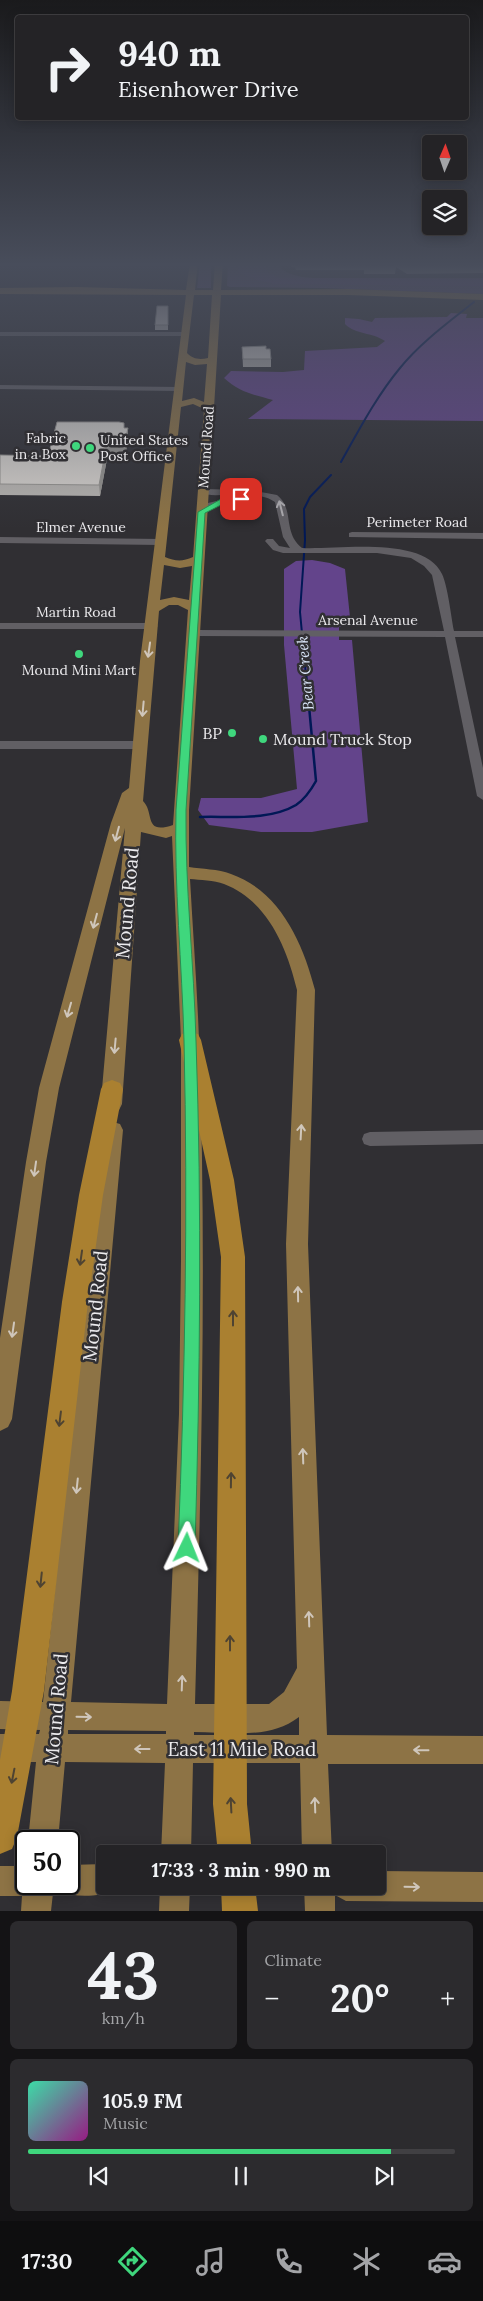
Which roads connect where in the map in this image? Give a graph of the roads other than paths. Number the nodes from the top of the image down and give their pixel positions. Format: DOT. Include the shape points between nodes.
graph roads {
  1 [pos="213,351"];
  2 [pos="182,354"];
  3 [pos="212,360"];
  4 [pos="0,387"];
  5 [pos="178,389"];
  6 [pos="177,405"];
  7 [pos="208,407"];
  8 [pos="203,492"];
  9 [pos="261,502"];
  10 [pos="202,512"];
  11 [pos="352,535"];
  12 [pos="483,536"];
  13 [pos="0,540"];
  14 [pos="270,541"];
  15 [pos="161,542"];
  16 [pos="299,550"];
  17 [pos="199,558"];
  18 [pos="160,559"];
  19 [pos="195,608"];
  20 [pos="154,609"];
  21 [pos="0,626"];
  22 [pos="153,626"];
  23 [pos="192,633"];
  24 [pos="306,634"];
  25 [pos="449,634"];
  26 [pos="483,634"];
  27 [pos="0,744"];
  28 [pos="140,745"];
  29 [pos="137,780"];
  30 [pos="483,796"];
  31 [pos="180,828"];
  32 [pos="181,872"];
  33 [pos="190,1040"];
  34 [pos="112,1089"];
  35 [pos="483,1138"];
  36 [pos="370,1139"];
  37 [pos="0,1419"];
  38 [pos="311,1668"];
  39 [pos="0,1716"];
  40 [pos="0,1748"];
  41 [pos="313,1749"];
  42 [pos="483,1750"];
  43 [pos="44,1830"];
  44 [pos="0,1837"];
  45 [pos="176,1845"];
  46 [pos="234,1845"];
  47 [pos="317,1845"];
  48 [pos="80,1880"];
  49 [pos="96,1880"];
  50 [pos="0,1881"];
  51 [pos="15,1881"];
  52 [pos="386,1887"];
  53 [pos="483,1888"];
  54 [pos="38,1895"];
  55 [pos="175,1895"];
  56 [pos="239,1895"];
  57 [pos="319,1895"];
  58 [pos="36,1911"];
  59 [pos="174,1911"];
  60 [pos="240,1911"];
  61 [pos="320,1911"];
  1 -- 3 [label="main road, Mound Road"];
  2 -- 3 [label="main road" via="191,362"];
  2 -- 5 [label="main road, Mound Road"];
  3 -- 7 [label="main road, Mound Road"];
  4 -- 5 [label="street"];
  5 -- 6 [label="main road, Mound Road"];
  6 -- 7 [label="main road" via="194,401"];
  6 -- 15 [label="main road, Mound Road"];
  7 -- 8 [label="main road, Mound Road"];
  8 -- 10 [label="main road, Mound Road"];
  16 -- 8 [label="street, one-way" via="288,542 281,504 276,498 260,494"];
  9 -- 10 [label="street" via="224,501"];
  10 -- 17 [label="main road, Mound Road"];
  11 -- 12 [label="street, Perimeter Road"];
  13 -- 15 [label="street, Elmer Avenue"];
  14 -- 16 [label="street" via="280,550"];
  15 -- 18 [label="main road, Mound Road"];
  16 -- 25 [label="street" via="398,552 426,561 437,574"];
  17 -- 18 [label="main road" via="181,565"];
  17 -- 19 [label="main road, Mound Road"];
  18 -- 20 [label="main road, Mound Road"];
  19 -- 20 [label="main road" via="174,600"];
  19 -- 23 [label="main road, Mound Road"];
  20 -- 22 [label="main road, Mound Road"];
  21 -- 22 [label="street, Martin Road"];
  22 -- 28 [label="main road, Mound Road, one-way"];
  23 -- 24 [label="street, Arsenal Avenue"];
  23 -- 31 [label="main road, Mound Road"];
  24 -- 25 [label="street, Arsenal Avenue"];
  25 -- 26 [label="street, Arsenal Avenue"];
  25 -- 30 [label="street"];
  27 -- 28 [label="street"];
  28 -- 29 [label="main road, Mound Road"];
  29 -- 31 [label="main road" via="142,823 148,830 166,833"];
  29 -- 34 [label="main road, Mound Road, one-way"];
  29 -- 37 [label="main road, Mound Road, one-way" via="119,823 49,1088"];
  31 -- 32 [label="main road, Mound Road"];
  32 -- 33 [label="main road, Mound Road"];
  38 -- 32 [label="main road, one-way" via="297,1244 306,990 291,942 260,900 226,878"];
  45 -- 33 [label="main road, Mound Road, one-way" via="191,1414"];
  46 -- 33 [label="highway, one-way" via="230,1804 233,1257 222,1180"];
  34 -- 43 [label="main road, Mound Road, one-way" via="113,1132"];
  34 -- 44 [label="highway, one-way" via="90,1195 75,1302 28,1691"];
  35 -- 36 [label="street"];
  39 -- 38 [label="main road, one-way" via="266,1719 295,1701"];
  38 -- 41 [label="main road"];
  41 -- 40 [label="main road, East 11 Mile Road, one-way"];
  42 -- 41 [label="main road, East 11 Mile Road, one-way"];
  47 -- 41 [label="main road, one-way"];
  48 -- 49 [label="main road"];
  50 -- 51 [label="main road"];
  52 -- 53 [label="main road, one-way"];
  54 -- 58 [label="main road"];
  55 -- 59 [label="main road"];
  56 -- 60 [label="highway"];
  57 -- 61 [label="main road"];
}
